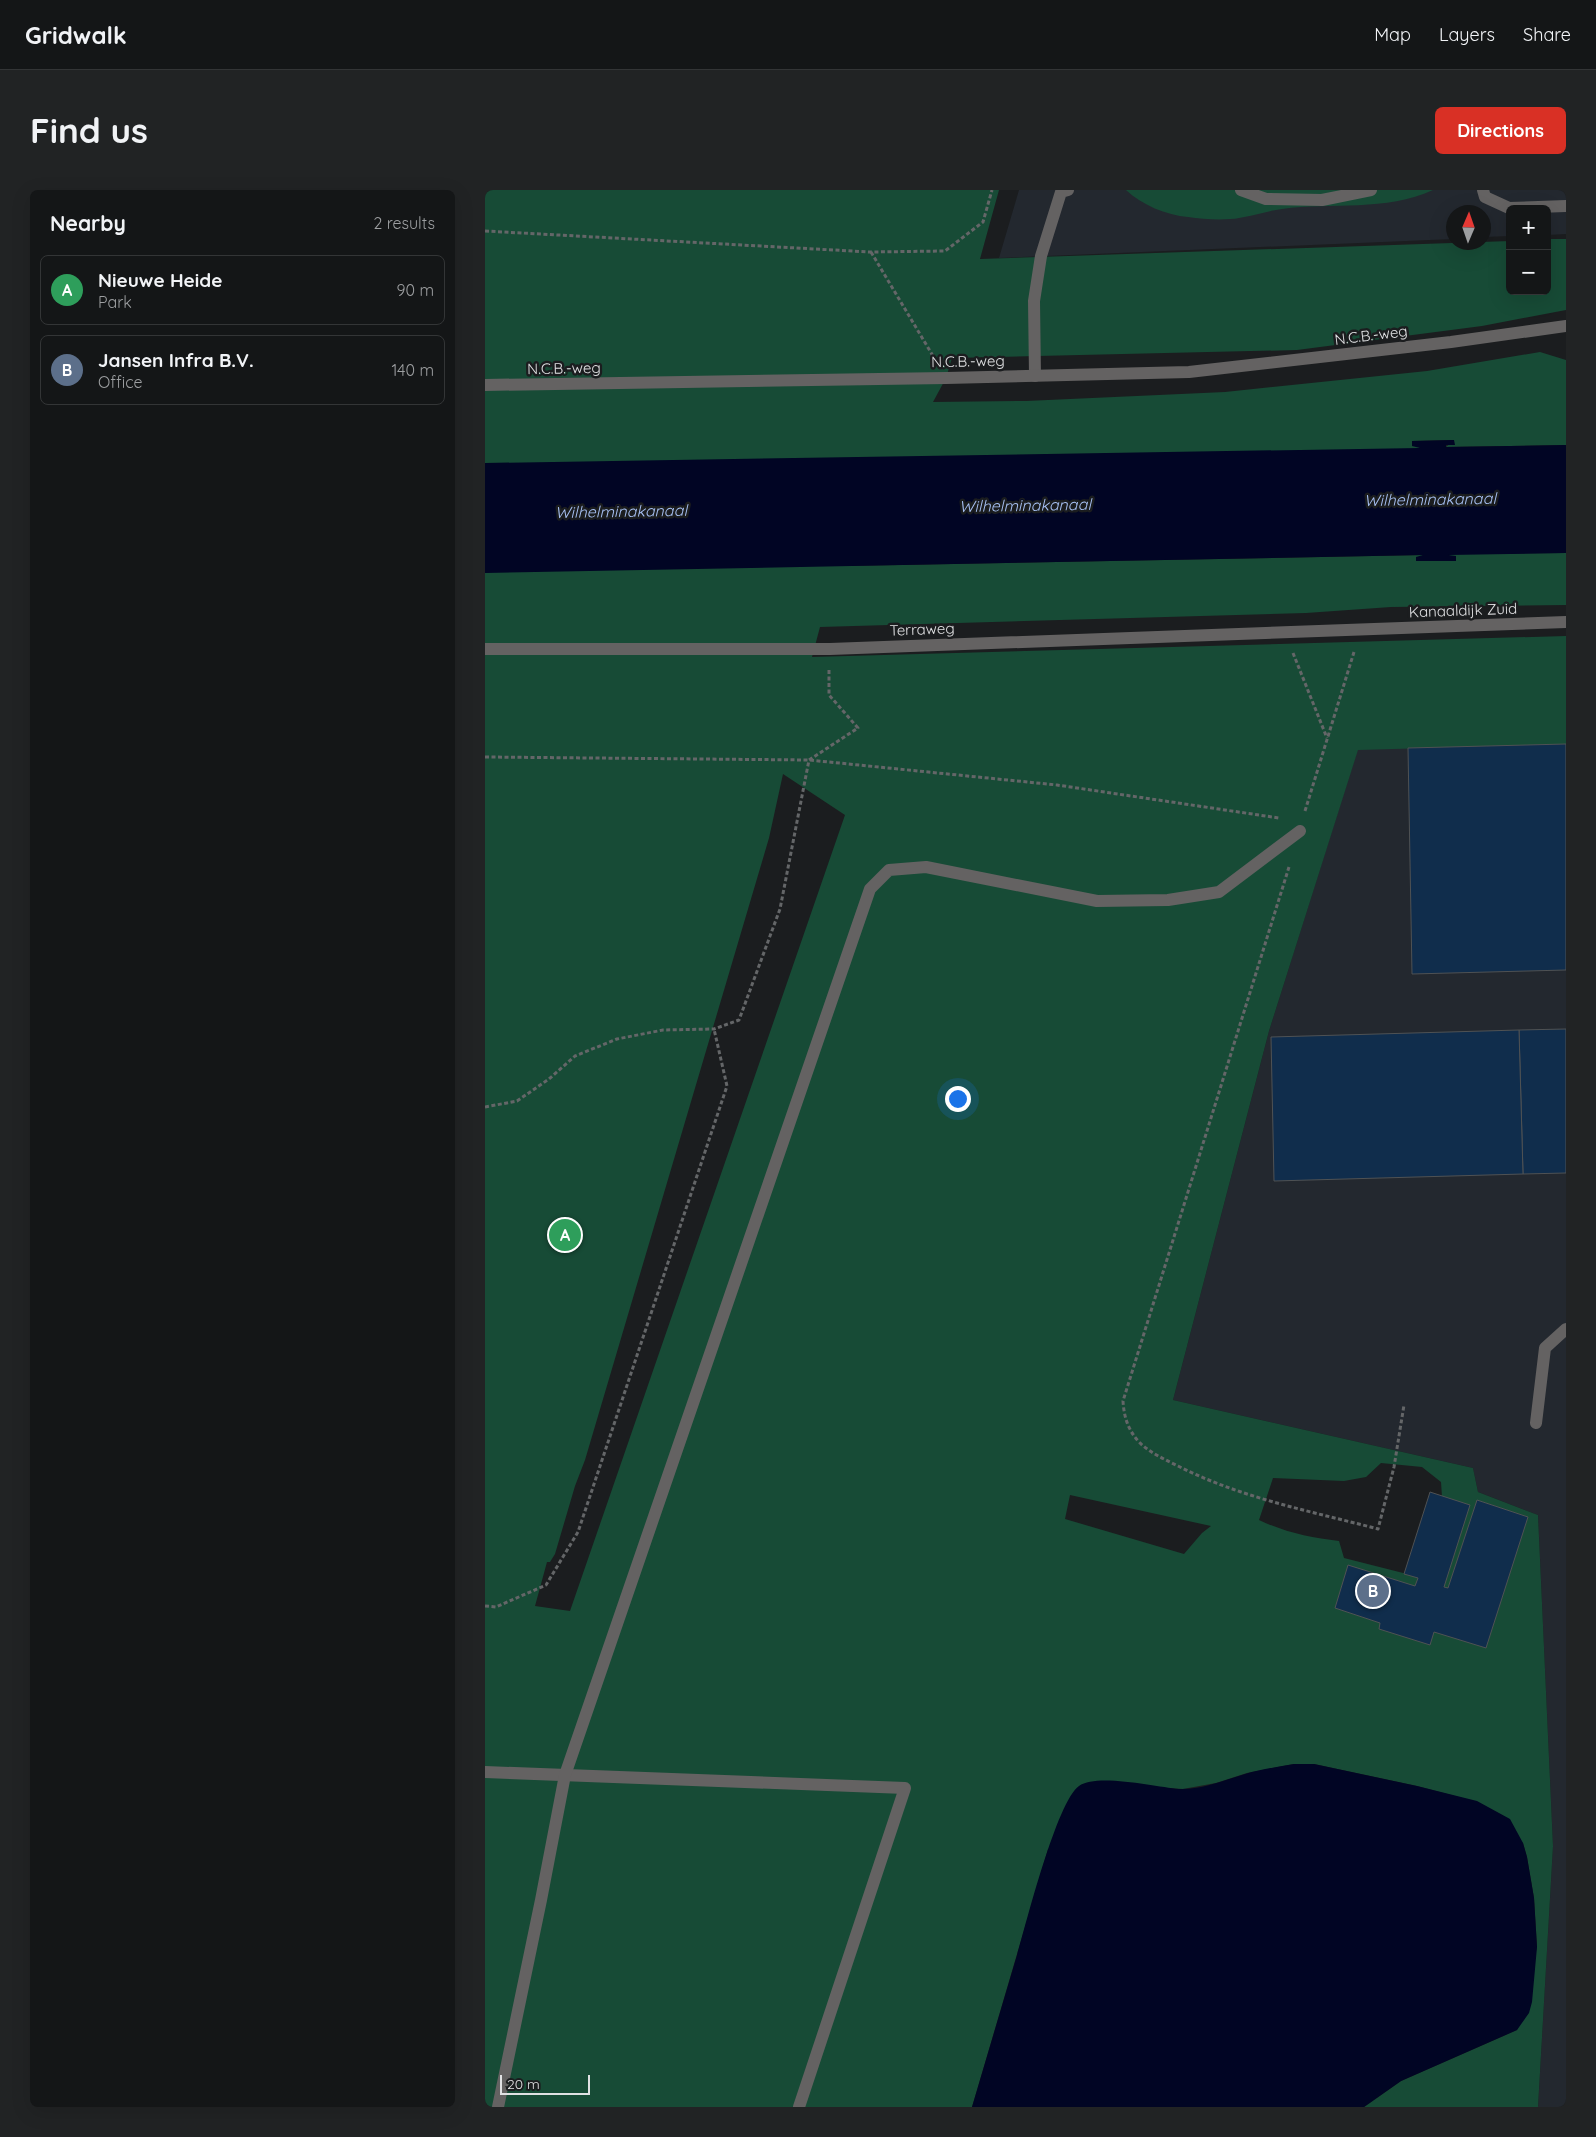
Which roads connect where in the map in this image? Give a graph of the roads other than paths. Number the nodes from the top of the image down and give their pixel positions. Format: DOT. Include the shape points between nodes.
graph roads {
  1 [pos="1241,190"];
  2 [pos="1371,190"];
  3 [pos="1483,190"];
  4 [pos="1063,191"];
  5 [pos="1566,206"];
  6 [pos="1566,326"];
  7 [pos="1035,376"];
  8 [pos="485,385"];
  9 [pos="1566,622"];
  10 [pos="1360,630"];
  11 [pos="485,649"];
  12 [pos="1300,831"];
  13 [pos="1566,1329"];
  14 [pos="1536,1423"];
  15 [pos="485,1772"];
  16 [pos="565,1775"];
  17 [pos="498,2107"];
  18 [pos="799,2107"];
  1 -- 2 [label="street" via="1266,199 1322,200"];
  3 -- 5 [label="street" via="1485,197 1509,208"];
  4 -- 7 [label="street" via="1041,256 1034,300"];
  6 -- 7 [label="street, N.C.B.-weg" via="1189,372"];
  7 -- 8 [label="street, N.C.B.-weg"];
  9 -- 10 [label="street, Kanaaldijk Zuid"];
  10 -- 11 [label="street, Terraweg" via="830,649"];
  12 -- 16 [label="street" via="1219,892 1168,900 1097,901 926,867 889,870 871,889"];
  13 -- 14 [label="street" via="1545,1348"];
  15 -- 16 [label="street"];
  16 -- 17 [label="street"];
  16 -- 18 [label="street" via="905,1788"];
}
